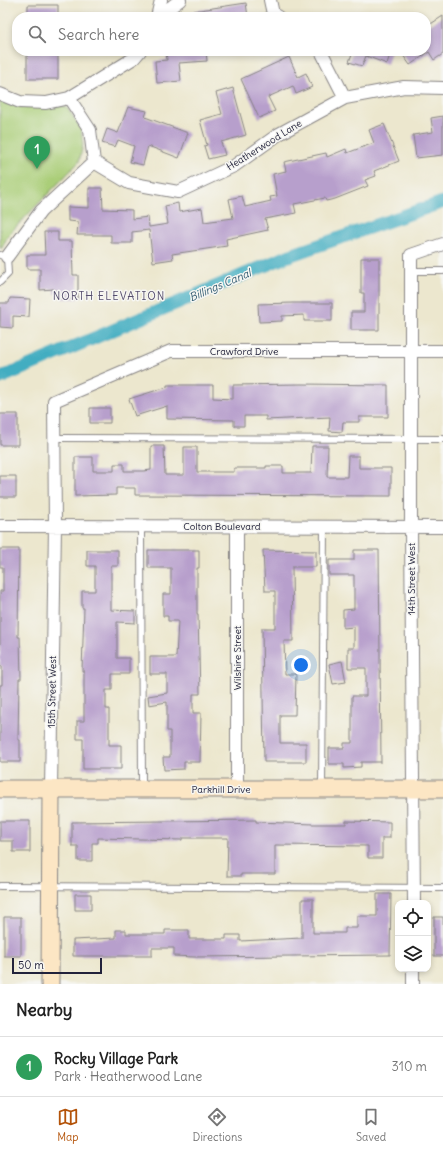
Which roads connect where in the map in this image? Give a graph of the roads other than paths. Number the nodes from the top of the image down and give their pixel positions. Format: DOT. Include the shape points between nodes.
graph roads {
  1 [pos="161,0"];
  2 [pos="180,0"];
  3 [pos="270,0"];
  4 [pos="158,12"];
  5 [pos="168,12"];
  6 [pos="273,12"];
  7 [pos="136,56"];
  8 [pos="324,56"];
  9 [pos="443,88"];
  10 [pos="0,94"];
  11 [pos="70,98"];
  12 [pos="345,98"];
  13 [pos="94,162"];
  14 [pos="443,244"];
  15 [pos="3,256"];
  16 [pos="411,271"];
  17 [pos="443,271"];
  18 [pos="0,282"];
  19 [pos="410,351"];
  20 [pos="443,351"];
  21 [pos="54,401"];
  22 [pos="55,438"];
  23 [pos="410,438"];
  24 [pos="443,439"];
  25 [pos="0,526"];
  26 [pos="55,526"];
  27 [pos="141,526"];
  28 [pos="237,526"];
  29 [pos="411,526"];
  30 [pos="324,527"];
  31 [pos="443,527"];
  32 [pos="412,788"];
  33 [pos="0,789"];
  34 [pos="51,789"];
  35 [pos="142,789"];
  36 [pos="237,789"];
  37 [pos="322,789"];
  38 [pos="443,789"];
  39 [pos="0,886"];
  40 [pos="52,886"];
  41 [pos="414,888"];
  42 [pos="443,888"];
  43 [pos="414,900"];
  44 [pos="414,972"];
  45 [pos="50,984"];
  46 [pos="413,984"];
  1 -- 4 [label="street"];
  2 -- 5 [label="street"];
  3 -- 6 [label="street"];
  7 -- 11 [label="street"];
  8 -- 12 [label="street"];
  9 -- 12 [label="street, Heatherwood Lane" via="404,87"];
  10 -- 11 [label="street" via="20,102 46,103"];
  11 -- 13 [label="street" via="90,130"];
  12 -- 13 [label="street, Heatherwood Lane" via="278,134 234,166 178,192 129,183"];
  13 -- 15 [label="street" via="41,211"];
  14 -- 16 [label="street, 14th Street West" via="411,255"];
  15 -- 18 [label="lane" via="8,274"];
  16 -- 17 [label="lane"];
  16 -- 19 [label="street, 14th Street West"];
  19 -- 20 [label="street, Crawford Drive"];
  19 -- 21 [label="street, Crawford Drive" via="171,352"];
  19 -- 23 [label="street, 14th Street West"];
  21 -- 22 [label="street, 15th Street West"];
  22 -- 23 [label="lane"];
  22 -- 26 [label="street, 15th Street West"];
  23 -- 24 [label="lane"];
  23 -- 29 [label="street, 14th Street West"];
  25 -- 26 [label="street, Colton Boulevard"];
  26 -- 27 [label="street, Colton Boulevard"];
  26 -- 34 [label="street, 15th Street West"];
  27 -- 28 [label="street, Colton Boulevard"];
  27 -- 35 [label="lane"];
  28 -- 30 [label="street, Colton Boulevard"];
  28 -- 36 [label="street, Wilshire Street"];
  29 -- 30 [label="street, Colton Boulevard"];
  29 -- 31 [label="street, Colton Boulevard"];
  29 -- 32 [label="street, 14th Street West"];
  30 -- 37 [label="lane"];
  32 -- 37 [label="street, Parkhill Drive"];
  32 -- 38 [label="street, Parkhill Drive"];
  32 -- 41 [label="street, 14th Street West"];
  33 -- 34 [label="street, Parkhill Drive"];
  34 -- 35 [label="street, Parkhill Drive"];
  34 -- 40 [label="street, 15th Street West"];
  35 -- 36 [label="street, Parkhill Drive"];
  36 -- 37 [label="street, Parkhill Drive"];
  39 -- 40 [label="lane"];
  40 -- 41 [label="lane"];
  40 -- 45 [label="street, 15th Street West"];
  41 -- 42 [label="lane"];
  41 -- 43 [label="street, 14th Street West"];
  44 -- 46 [label="street"];
}
